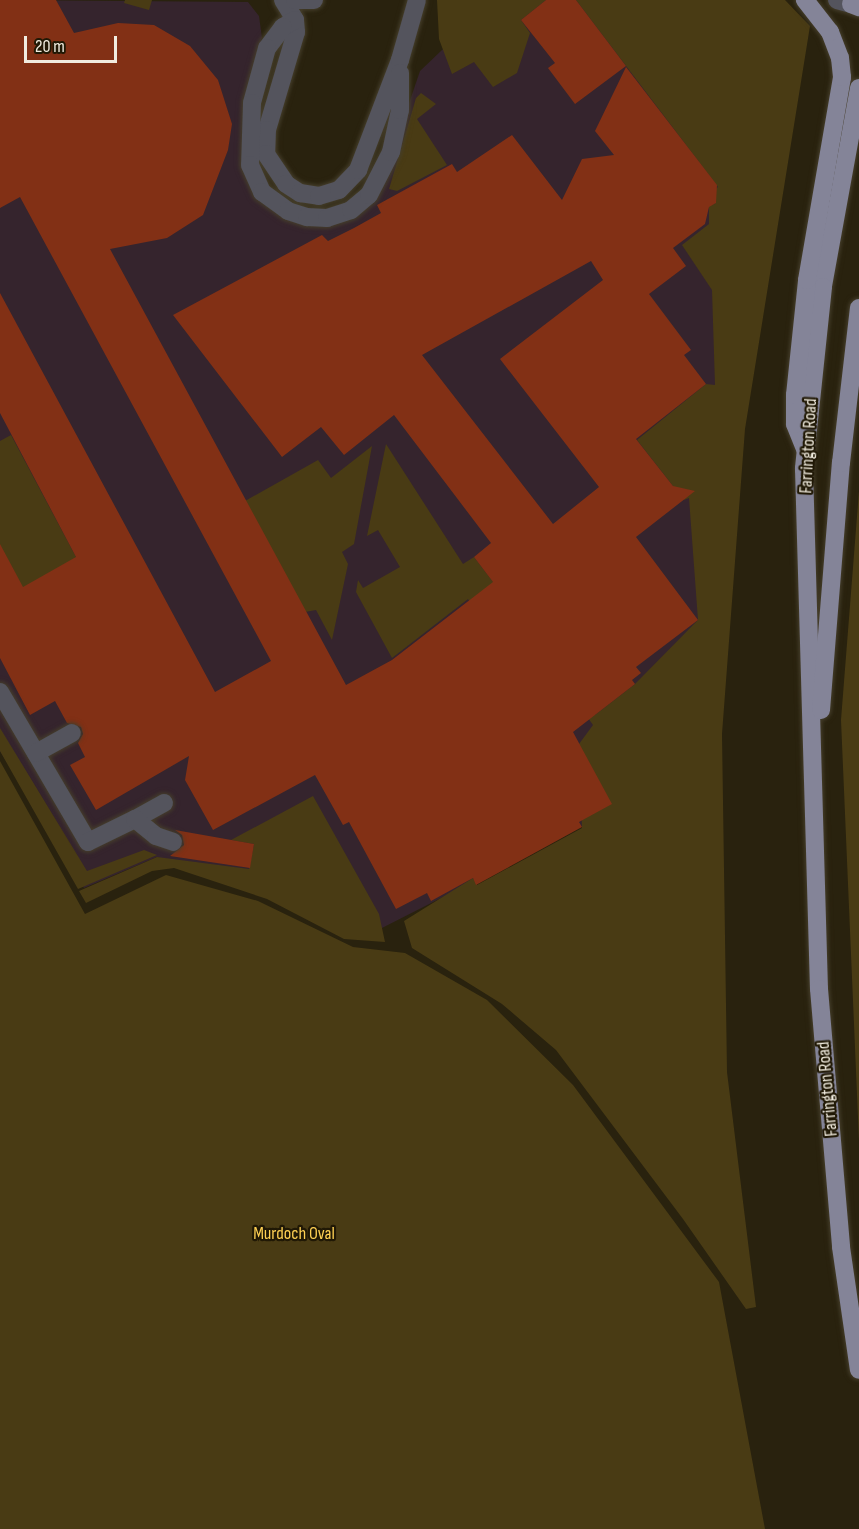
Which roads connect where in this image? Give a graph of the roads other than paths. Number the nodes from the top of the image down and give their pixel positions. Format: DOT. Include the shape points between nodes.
graph roads {
  1 [pos="314,0"];
  2 [pos="417,0"];
  3 [pos="805,0"];
  4 [pos="292,4"];
  5 [pos="400,60"];
  6 [pos="859,88"];
  7 [pos="859,308"];
  8 [pos="806,451"];
  9 [pos="0,692"];
  10 [pos="72,733"];
  11 [pos="36,753"];
  12 [pos="164,803"];
  13 [pos="813,807"];
  14 [pos="135,819"];
  15 [pos="172,842"];
  16 [pos="859,1370"];
  1 -- 4 [label="lane"];
  2 -- 5 [label="lane"];
  3 -- 8 [label="main road" via="831,32 842,76 807,280 795,395 795,424"];
  4 -- 5 [label="lane" via="296,32 267,130 266,147 273,169 300,193 326,195 353,178"];
  4 -- 5 [label="lane" via="283,27 267,48 257,77 250,165 262,192 298,215 319,219 351,210 376,187 391,152 400,110"];
  6 -- 8 [label="main road, Farrington Road" via="823,287"];
  7 -- 13 [label="main road, Farrington Road" via="840,474"];
  8 -- 13 [label="main road, Farrington Road"];
  9 -- 11 [label="lane"];
  10 -- 11 [label="lane"];
  11 -- 14 [label="lane" via="88,842"];
  12 -- 14 [label="lane"];
  13 -- 16 [label="main road, Farrington Road" via="819,989 841,1246"];
  14 -- 15 [label="lane" via="156,836"];
}
